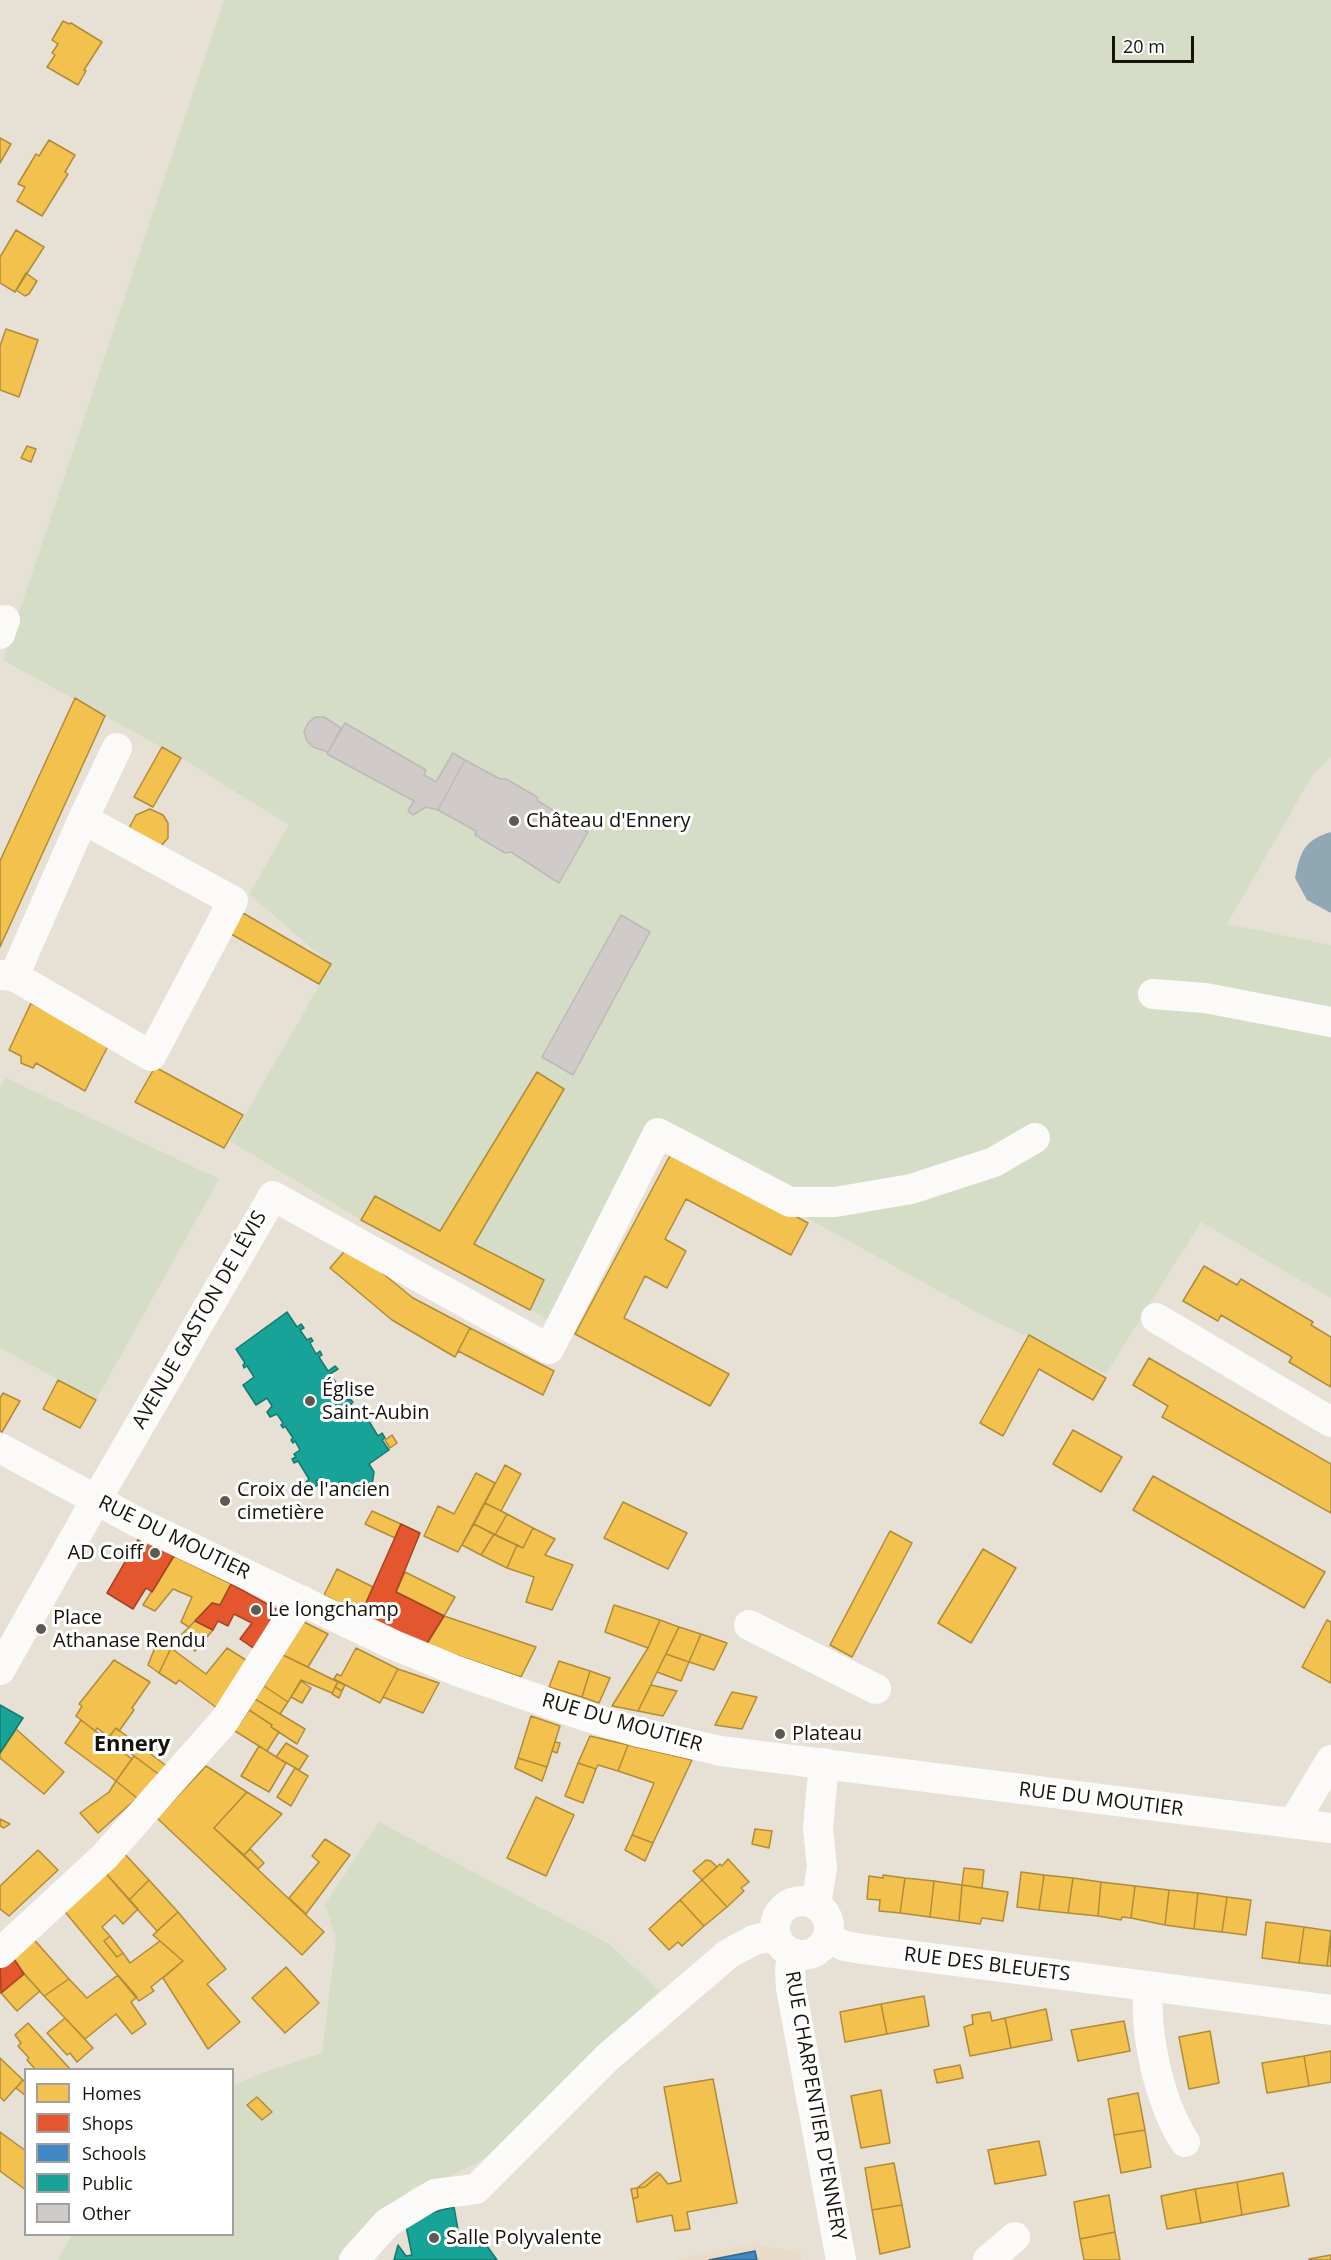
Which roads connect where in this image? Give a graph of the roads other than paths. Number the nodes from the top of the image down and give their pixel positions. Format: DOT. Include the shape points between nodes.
graph roads {
  1 [pos="117,748"];
  2 [pos="83,819"];
  3 [pos="7,975"];
  4 [pos="1153,994"];
  5 [pos="1331,1022"];
  6 [pos="1035,1138"];
  7 [pos="1156,1318"];
  8 [pos="1331,1422"];
  9 [pos="0,1448"];
  10 [pos="96,1500"];
  11 [pos="301,1600"];
  12 [pos="749,1625"];
  13 [pos="0,1670"];
  14 [pos="876,1689"];
  15 [pos="1331,1760"];
  16 [pos="824,1763"];
  17 [pos="1293,1823"];
  18 [pos="1331,1828"];
  19 [pos="816,1905"];
  20 [pos="826,1938"];
  21 [pos="784,1944"];
  22 [pos="0,1953"];
  23 [pos="1149,1986"];
  24 [pos="1331,2010"];
  25 [pos="1185,2142"];
  26 [pos="1015,2237"];
  27 [pos="354,2260"];
  28 [pos="841,2260"];
  29 [pos="988,2260"];
  1 -- 2 [label="street"];
  2 -- 3 [label="street"];
  2 -- 3 [label="street" via="233,901 151,1056"];
  4 -- 5 [label="street" via="1205,998"];
  6 -- 10 [label="street, AVENUE GASTON DE LÉVIS" via="994,1162 911,1189 835,1202 790,1202 658,1133 549,1349 273,1196"];
  7 -- 8 [label="street"];
  9 -- 10 [label="street, RUE DU MOUTIER"];
  10 -- 11 [label="street, RUE DU MOUTIER"];
  10 -- 13 [label="street"];
  11 -- 16 [label="street, RUE DU MOUTIER" via="458,1671 588,1717 722,1751"];
  11 -- 22 [label="street" via="225,1720 104,1857"];
  12 -- 14 [label="street"];
  15 -- 17 [label="street"];
  16 -- 17 [label="street, RUE DU MOUTIER"];
  16 -- 19 [label="street" via="818,1828 822,1867"];
  17 -- 18 [label="street, RUE DU MOUTIER"];
  19 -- 20 [label="street" via="827,1917"];
  19 -- 21 [label="street" via="801,1900 783,1908 776,1919"];
  20 -- 21 [label="street" via="821,1947 803,1955"];
  20 -- 23 [label="street, RUE DES BLEUETS" via="862,1949"];
  21 -- 27 [label="street" via="747,1943 720,1961 608,2057 476,2189 435,2194 387,2223"];
  21 -- 28 [label="street, RUE CHARPENTIER D'ENNERY"];
  23 -- 24 [label="street, RUE DES BLEUETS"];
  23 -- 25 [label="street" via="1146,2006 1160,2084 1170,2115"];
  26 -- 29 [label="street"];
}
